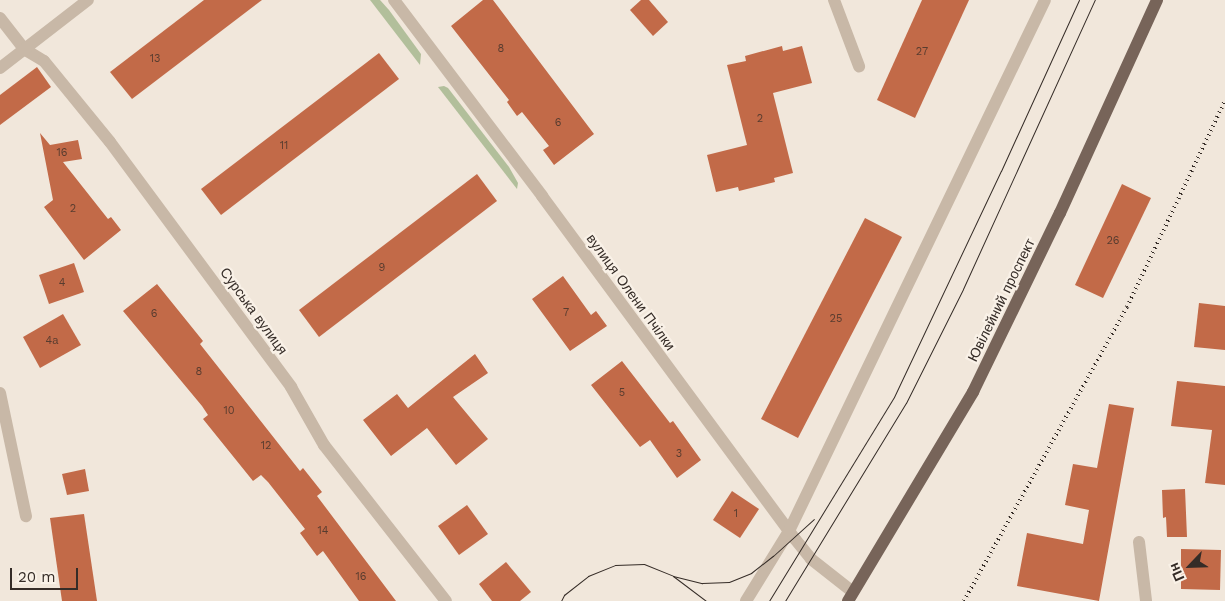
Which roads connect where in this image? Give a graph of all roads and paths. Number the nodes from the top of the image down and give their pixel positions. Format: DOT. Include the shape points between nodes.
graph roads {
  1 [pos="88,0"];
  2 [pos="394,0"];
  3 [pos="834,0"];
  4 [pos="1045,0"];
  5 [pos="1157,0"];
  6 [pos="0,18"];
  7 [pos="24,49"];
  8 [pos="859,66"];
  9 [pos="0,68"];
  10 [pos="0,393"];
  11 [pos="26,516"];
  12 [pos="789,531"];
  13 [pos="1139,542"];
  14 [pos="851,597"];
  15 [pos="446,601"];
  16 [pos="746,601"];
  17 [pos="1146,601"];
  1 -- 7 [label="street"];
  2 -- 12 [label="street, вулиця Олени Пчілки"];
  3 -- 8 [label="street"];
  4 -- 12 [label="street"];
  5 -- 14 [label="main road, Ювілейний проспект" via="1060,213 973,392"];
  6 -- 7 [label="street, Сурська вулиця"];
  7 -- 9 [label="street"];
  7 -- 15 [label="street, Сурська вулиця" via="44,61 110,142 291,387 324,446"];
  10 -- 11 [label="street"];
  12 -- 14 [label="street, вулиця Олени Пчілки" via="811,559"];
  12 -- 16 [label="street"];
  13 -- 17 [label="street"];
}
